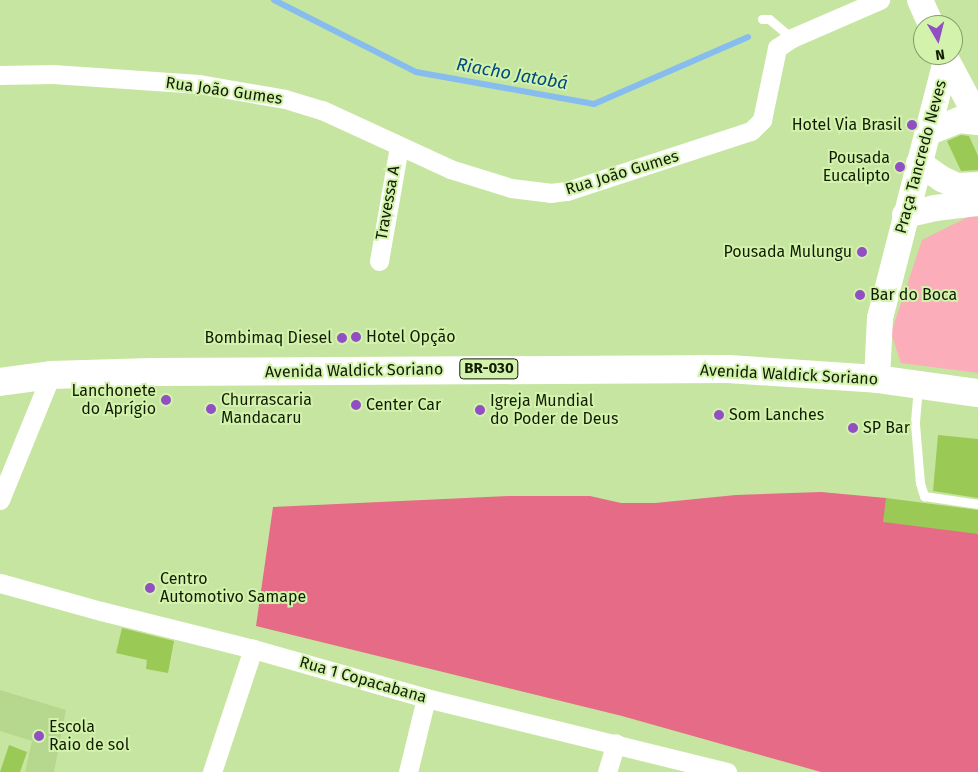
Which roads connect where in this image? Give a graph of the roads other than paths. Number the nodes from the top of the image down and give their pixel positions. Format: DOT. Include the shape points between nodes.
graph roads {
  1 [pos="880,0"];
  2 [pos="920,0"];
  3 [pos="927,15"];
  4 [pos="766,19"];
  5 [pos="787,34"];
  6 [pos="943,65"];
  7 [pos="949,65"];
  8 [pos="0,75"];
  9 [pos="978,121"];
  10 [pos="927,133"];
  11 [pos="399,146"];
  12 [pos="919,163"];
  13 [pos="978,185"];
  14 [pos="978,203"];
  15 [pos="905,215"];
  16 [pos="379,261"];
  17 [pos="51,375"];
  18 [pos="864,378"];
  19 [pos="0,382"];
  20 [pos="918,385"];
  21 [pos="978,393"];
  22 [pos="0,500"];
  23 [pos="978,504"];
  24 [pos="0,583"];
  25 [pos="253,649"];
  26 [pos="426,698"];
  27 [pos="616,743"];
  28 [pos="212,772"];
  29 [pos="408,772"];
  30 [pos="607,772"];
  31 [pos="727,772"];
  1 -- 5 [label="street, Rua João Gumes"];
  2 -- 3 [label="main road"];
  4 -- 5 [label="lane"];
  5 -- 11 [label="street, Rua João Gumes" via="777,48 762,120 751,131 568,191 550,194 511,188 450,169"];
  6 -- 10 [label="main road, Praça Tancredo Neves"];
  7 -- 9 [label="main road, Praça Tancredo Neves"];
  8 -- 11 [label="street, Rua João Gumes" via="53,74 199,84 285,99 322,110"];
  9 -- 10 [label="main road" via="959,120"];
  10 -- 12 [label="main road, Praça Tancredo Neves"];
  11 -- 16 [label="street, Travessa A"];
  12 -- 13 [label="main road" via="957,186"];
  12 -- 15 [label="main road, Praça Tancredo Neves"];
  14 -- 15 [label="main road"];
  15 -- 18 [label="main road, Praça Tancredo Neves"];
  17 -- 18 [label="main road, Avenida Waldick Soriano / BR-030" via="728,369"];
  17 -- 19 [label="main road, Avenida Waldick Soriano / BR-030"];
  17 -- 22 [label="street"];
  18 -- 20 [label="main road, Avenida Waldick Soriano / BR-030"];
  20 -- 21 [label="main road, Avenida Waldick Soriano / BR-030"];
  20 -- 23 [label="lane" via="915,424 924,496"];
  24 -- 25 [label="street, Rua 1 Copacabana"];
  25 -- 26 [label="street, Rua 1 Copacabana"];
  25 -- 28 [label="street"];
  26 -- 27 [label="street, Rua 1 Copacabana"];
  26 -- 29 [label="street"];
  27 -- 30 [label="street"];
  27 -- 31 [label="street, Rua 1 Copacabana"];
}
